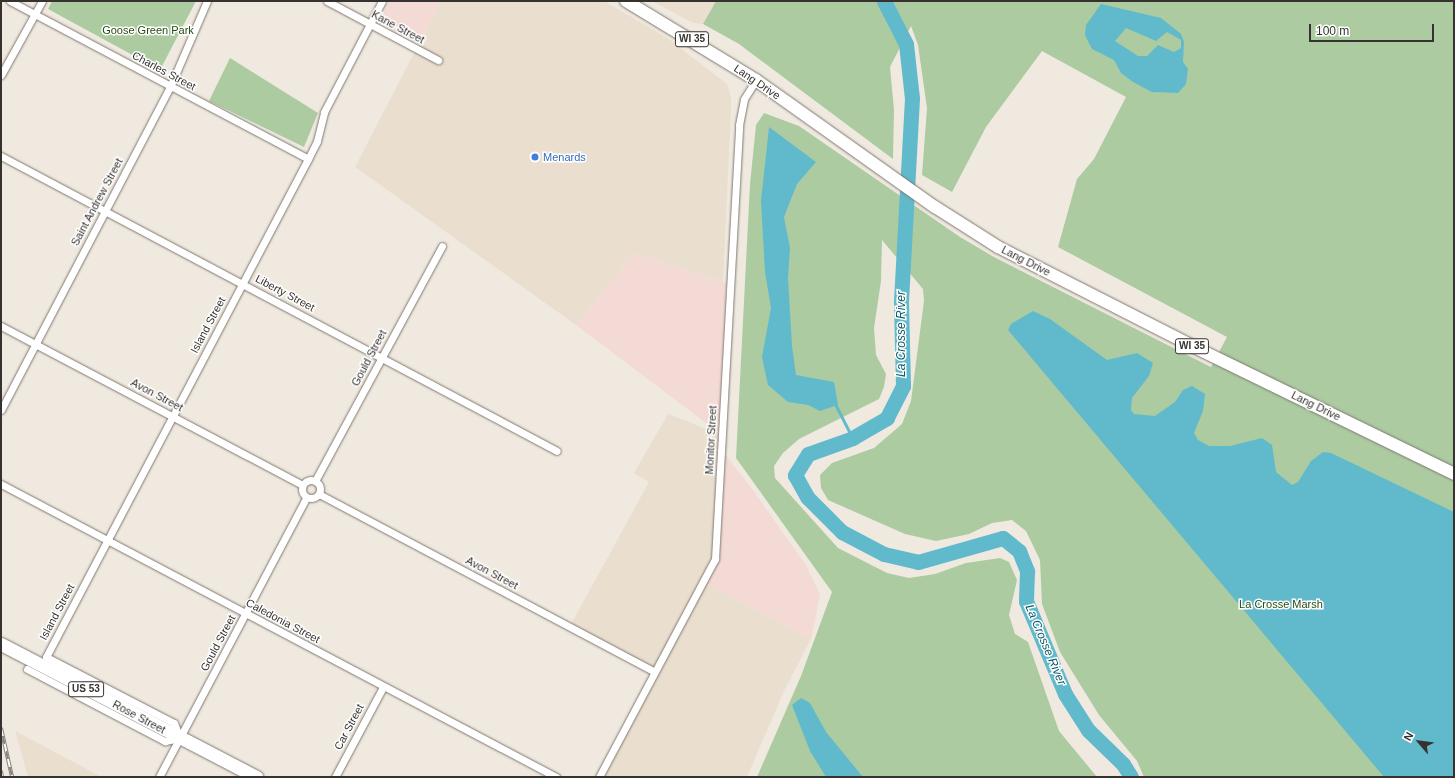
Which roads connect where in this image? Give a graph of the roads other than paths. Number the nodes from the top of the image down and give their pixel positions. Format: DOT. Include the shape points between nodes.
graph roads {
  1 [pos="10,1"];
  2 [pos="42,1"];
  3 [pos="207,1"];
  4 [pos="327,1"];
  5 [pos="382,1"];
  6 [pos="626,1"];
  7 [pos="35,14"];
  8 [pos="370,24"];
  9 [pos="438,60"];
  10 [pos="1,75"];
  11 [pos="756,80"];
  12 [pos="170,87"];
  13 [pos="1,156"];
  14 [pos="308,159"];
  15 [pos="105,210"];
  16 [pos="442,246"];
  17 [pos="243,283"];
  18 [pos="1,326"];
  19 [pos="35,344"];
  20 [pos="382,356"];
  21 [pos="1,410"];
  22 [pos="173,416"];
  23 [pos="557,451"];
  24 [pos="1454,474"];
  25 [pos="315,481"];
  26 [pos="1,484"];
  27 [pos="302,484"];
  28 [pos="319,494"];
  29 [pos="306,498"];
  30 [pos="107,541"];
  31 [pos="246,614"];
  32 [pos="1,644"];
  33 [pos="27,669"];
  34 [pos="655,672"];
  35 [pos="383,686"];
  36 [pos="175,735"];
  37 [pos="159,777"];
  38 [pos="257,777"];
  39 [pos="335,777"];
  40 [pos="556,777"];
  41 [pos="599,777"];
  1 -- 7 [label="street, Charles Street"];
  2 -- 7 [label="street"];
  3 -- 12 [label="street, Saint Andrew Street"];
  4 -- 8 [label="street, Kane Street"];
  5 -- 8 [label="street, Island Street"];
  6 -- 11 [label="main road, Lang Drive / WI 35"];
  7 -- 10 [label="street"];
  7 -- 12 [label="street, Charles Street"];
  8 -- 9 [label="street, Kane Street"];
  8 -- 14 [label="street, Island Street" via="324,112 317,142"];
  11 -- 24 [label="main road, Lang Drive / WI 35" via="936,207 1010,253 1192,346"];
  11 -- 34 [label="street, Monitor Street" via="744,99 739,125 715,559"];
  12 -- 14 [label="street, Charles Street"];
  12 -- 15 [label="street, Saint Andrew Street"];
  13 -- 15 [label="street, Liberty Street"];
  14 -- 17 [label="street, Island Street"];
  15 -- 17 [label="street, Liberty Street"];
  15 -- 19 [label="street, Saint Andrew Street"];
  16 -- 20 [label="street, Gould Street"];
  17 -- 20 [label="street, Liberty Street"];
  17 -- 22 [label="street, Island Street"];
  18 -- 19 [label="street, Avon Street"];
  19 -- 21 [label="street, Saint Andrew Street"];
  19 -- 22 [label="street, Avon Street"];
  20 -- 23 [label="street, Liberty Street"];
  20 -- 25 [label="street, Gould Street"];
  22 -- 27 [label="street, Avon Street"];
  22 -- 30 [label="street, Island Street"];
  25 -- 27 [label="street" via="310,480"];
  25 -- 28 [label="street" via="319,486"];
  26 -- 30 [label="street, Caledonia Street"];
  27 -- 29 [label="street" via="301,490"];
  28 -- 29 [label="street"];
  28 -- 34 [label="street, Avon Street"];
  29 -- 31 [label="street, Gould Street"];
  30 -- 31 [label="street, Caledonia Street"];
  30 -- 36 [label="street, Island Street" via="46,657 174,723"];
  31 -- 35 [label="street, Caledonia Street"];
  31 -- 36 [label="street, Gould Street"];
  32 -- 36 [label="highway, Rose Street / US 53"];
  33 -- 36 [label="street" via="165,741"];
  34 -- 41 [label="street, Monitor Street"];
  35 -- 39 [label="street, Car Street"];
  35 -- 40 [label="street, Caledonia Street"];
  36 -- 37 [label="street, Gould Street"];
  36 -- 38 [label="highway, Rose Street / US 53"];
}
